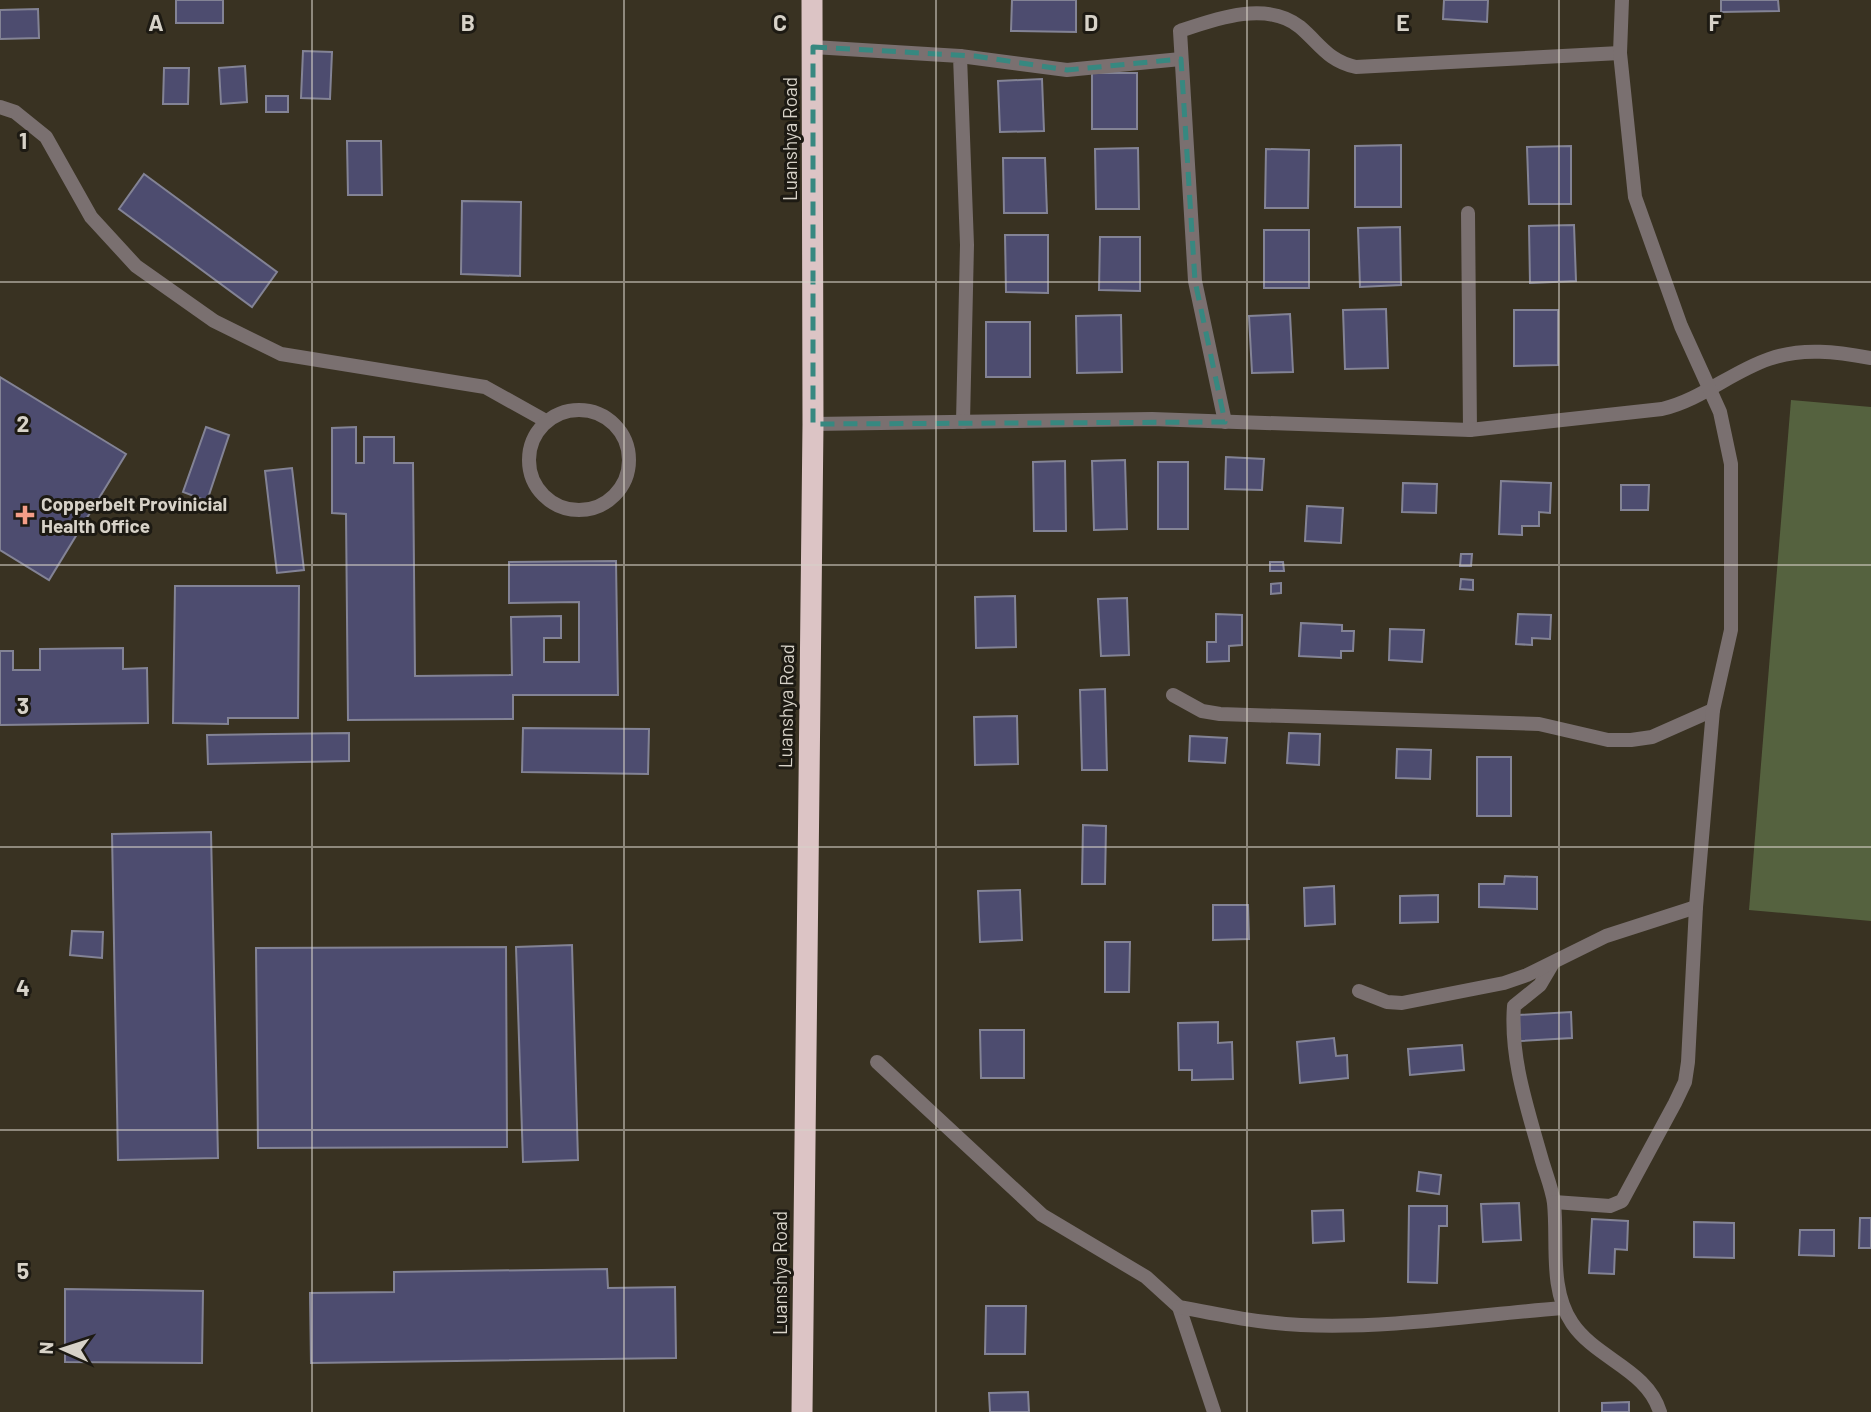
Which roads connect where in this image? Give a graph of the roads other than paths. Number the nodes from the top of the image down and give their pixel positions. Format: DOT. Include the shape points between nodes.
graph roads {
  1 [pos="813,0"];
  2 [pos="1622,0"];
  3 [pos="813,47"];
  4 [pos="1620,53"];
  5 [pos="960,55"];
  6 [pos="1181,59"];
  7 [pos="0,107"];
  8 [pos="1468,213"];
  9 [pos="1871,358"];
  10 [pos="1708,392"];
  11 [pos="546,421"];
  12 [pos="963,422"];
  13 [pos="1225,422"];
  14 [pos="813,424"];
  15 [pos="1470,430"];
  16 [pos="1173,695"];
  17 [pos="1713,710"];
  18 [pos="1696,907"];
  19 [pos="1553,963"];
  20 [pos="1359,991"];
  21 [pos="877,1062"];
  22 [pos="1554,1202"];
  23 [pos="1179,1307"];
  24 [pos="1562,1308"];
  25 [pos="802,1412"];
  26 [pos="1214,1412"];
  27 [pos="1660,1412"];
  1 -- 3 [label="highway, Luanshya Road"];
  2 -- 4 [label="street"];
  3 -- 5 [label="street"];
  3 -- 14 [label="highway, Luanshya Road"];
  4 -- 6 [label="street" via="1356,66 1339,63 1298,25 1266,13 1234,15 1180,31"];
  4 -- 10 [label="street" via="1634,197"];
  5 -- 6 [label="street" via="1068,70"];
  5 -- 12 [label="street" via="967,245"];
  6 -- 13 [label="street" via="1195,281"];
  7 -- 11 [label="street" via="15,112 46,137 91,216 136,265 214,321 281,354 485,387"];
  8 -- 15 [label="street"];
  9 -- 10 [label="street" via="1800,352 1769,359"];
  10 -- 15 [label="street" via="1662,409"];
  10 -- 17 [label="street" via="1724,424 1731,464 1731,630"];
  11 -- 11 [label="street" via="578,410 610,421 622,434 628,468 623,485 611,499 596,508 571,510 547,500 535,487 529,452"];
  12 -- 13 [label="street"];
  12 -- 14 [label="street"];
  13 -- 15 [label="street"];
  14 -- 25 [label="highway, Luanshya Road"];
  16 -- 17 [label="street" via="1202,711 1220,714 1539,724 1608,740 1652,737"];
  17 -- 18 [label="street"];
  18 -- 19 [label="street" via="1606,936"];
  18 -- 22 [label="street" via="1688,1062 1675,1103 1622,1201 1610,1206"];
  19 -- 20 [label="street" via="1504,983 1402,1003"];
  19 -- 22 [label="street" via="1540,985 1514,1006 1511,1037"];
  21 -- 23 [label="street" via="1042,1215 1146,1277"];
  22 -- 24 [label="street"];
  23 -- 24 [label="street" via="1303,1325"];
  23 -- 26 [label="street"];
  24 -- 27 [label="street" via="1586,1343 1648,1387"];
}
